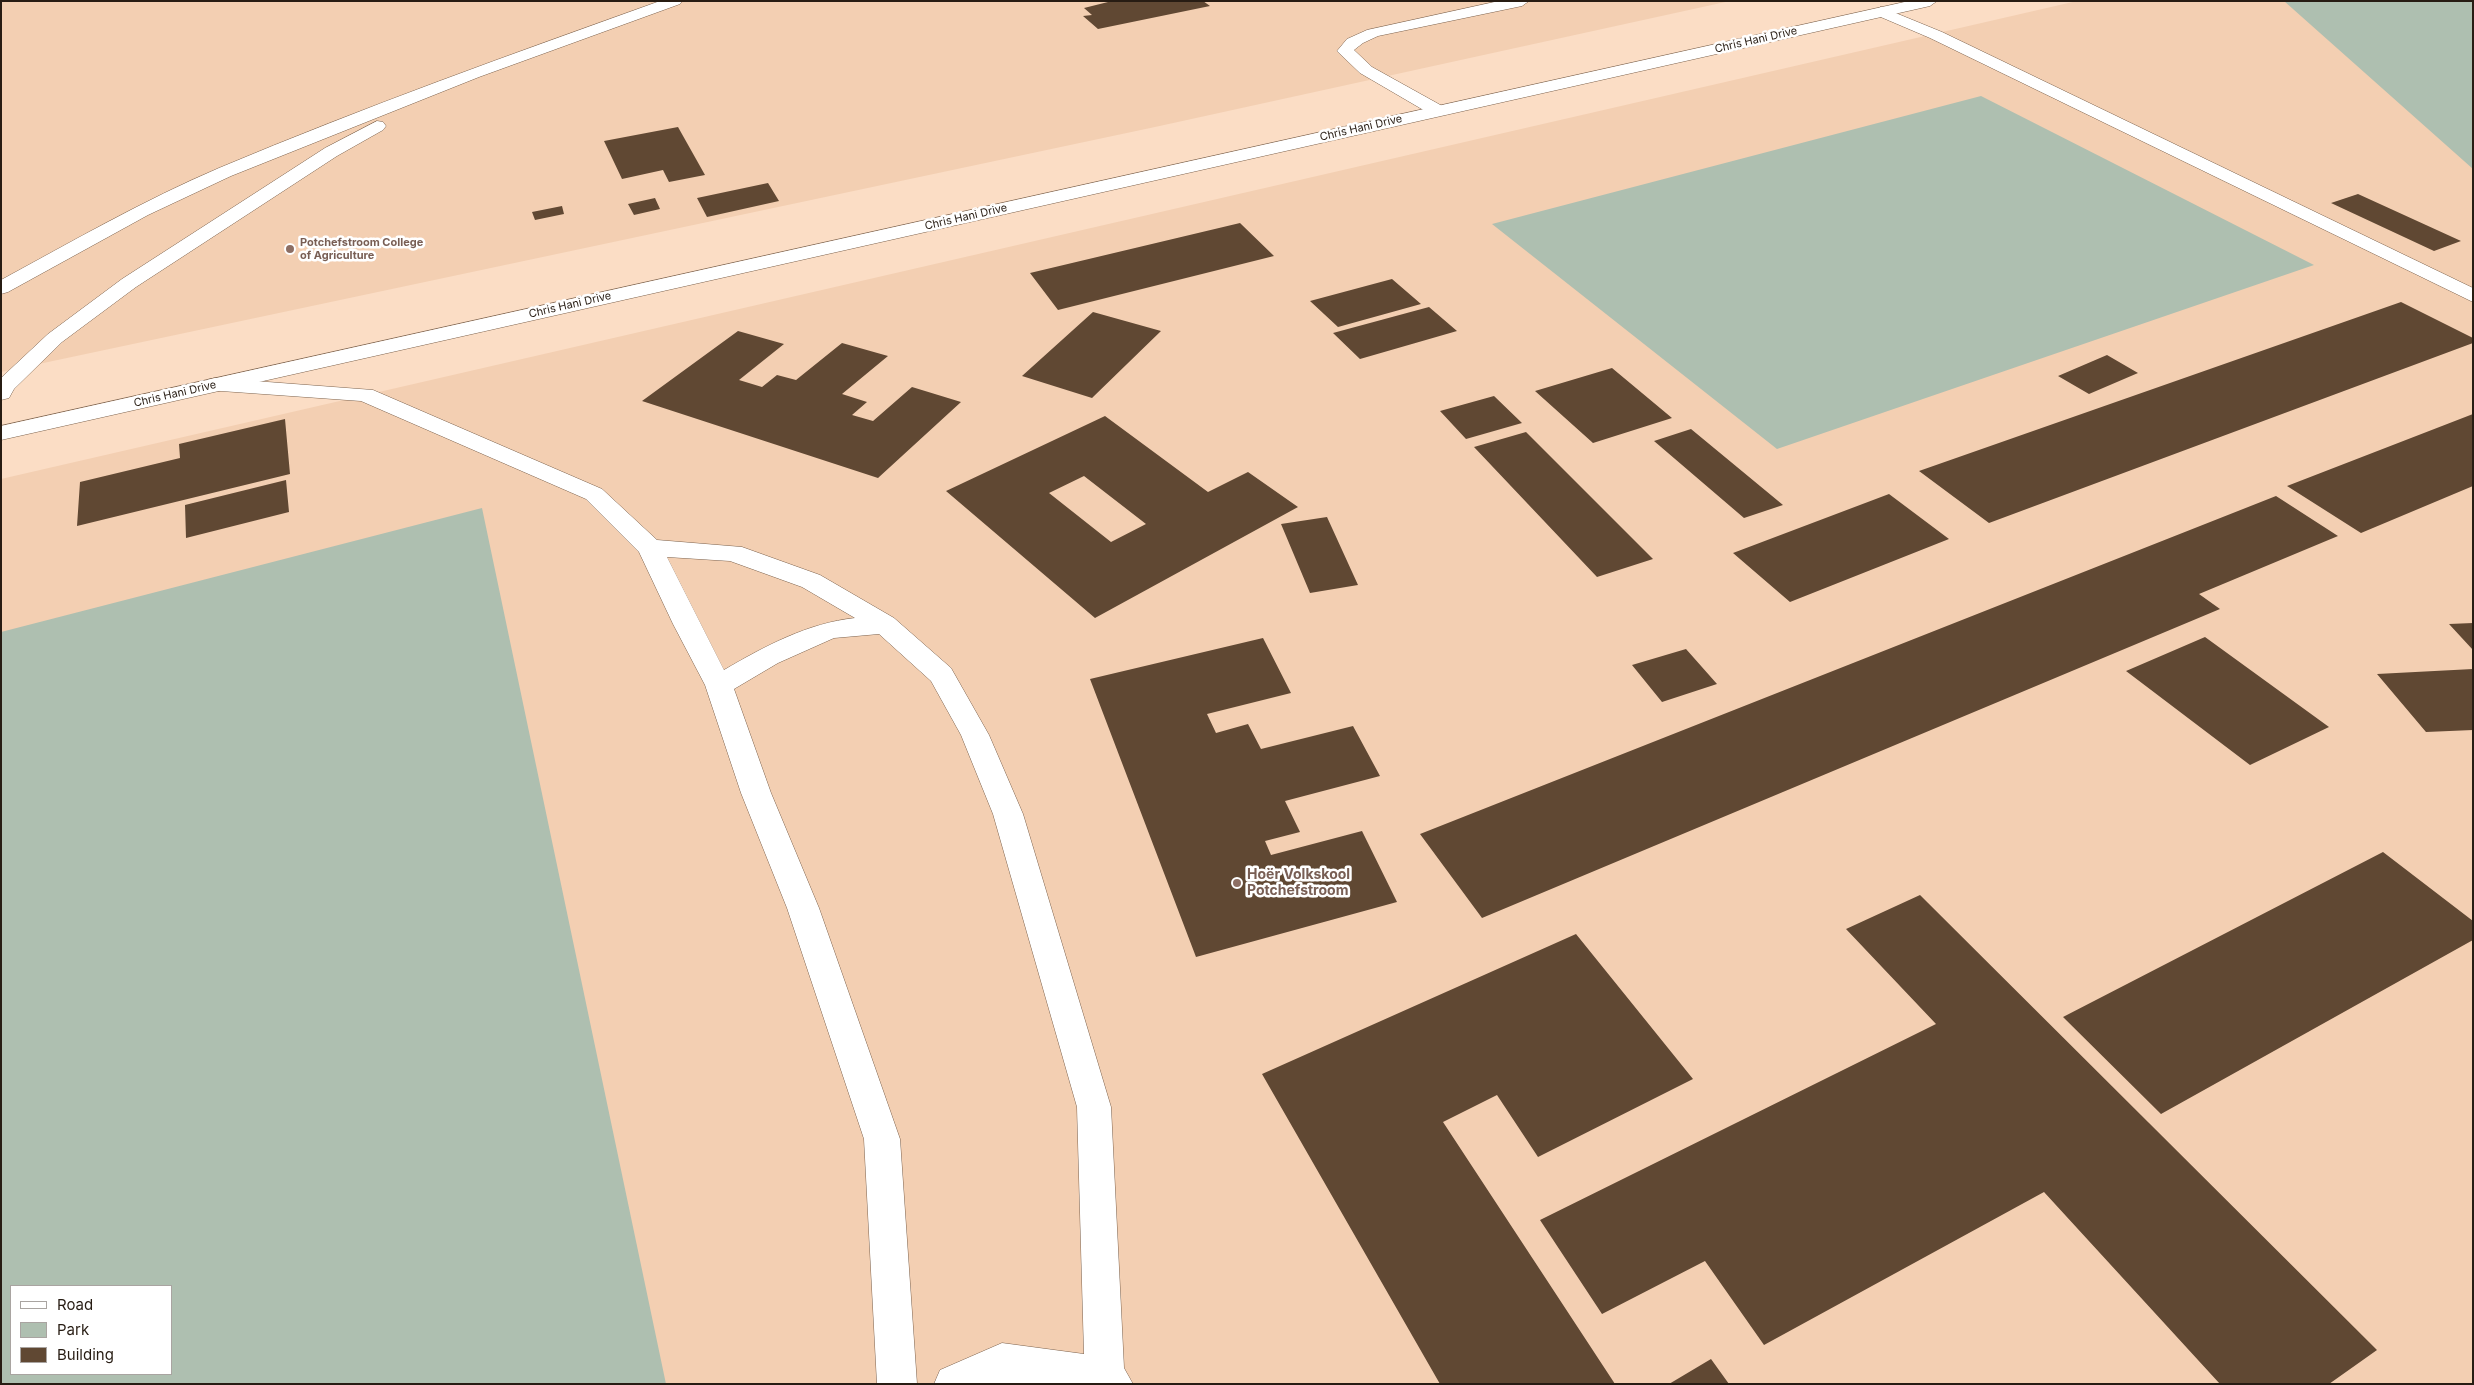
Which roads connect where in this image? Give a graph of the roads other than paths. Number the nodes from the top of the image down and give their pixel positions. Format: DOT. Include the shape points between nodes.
graph roads {
  1 [pos="675,1"];
  2 [pos="1522,1"];
  3 [pos="1930,1"];
  4 [pos="1881,12"];
  5 [pos="473,74"];
  6 [pos="1438,111"];
  7 [pos="1,288"];
  8 [pos="2473,296"];
  9 [pos="214,385"];
  10 [pos="1,393"];
  11 [pos="1,433"];
  12 [pos="650,548"];
  13 [pos="885,624"];
  14 [pos="718,685"];
  15 [pos="1109,1381"];
  16 [pos="897,1384"];
  17 [pos="954,1384"];
  1 -- 5 [label="street"];
  2 -- 6 [label="street" via="1384,30 1350,42 1345,51 1366,70"];
  3 -- 4 [label="street, Chris Hani Drive"];
  4 -- 6 [label="street, Chris Hani Drive"];
  4 -- 8 [label="street" via="1936,35"];
  5 -- 7 [label="street" via="216,176 141,211"];
  5 -- 10 [label="street" via="331,152 129,283 55,338"];
  6 -- 9 [label="street, Chris Hani Drive"];
  9 -- 11 [label="street, Chris Hani Drive"];
  9 -- 12 [label="street" via="364,395 594,494"];
  12 -- 13 [label="street" via="733,553 811,581"];
  12 -- 14 [label="street"];
  13 -- 14 [label="street" via="830,630 770,656"];
  13 -- 15 [label="street" via="941,675 975,735 1008,814 1094,1107"];
  14 -- 16 [label="street" via="756,793 803,908 882,1139"];
  15 -- 17 [label="street" via="1002,1363"];
}
